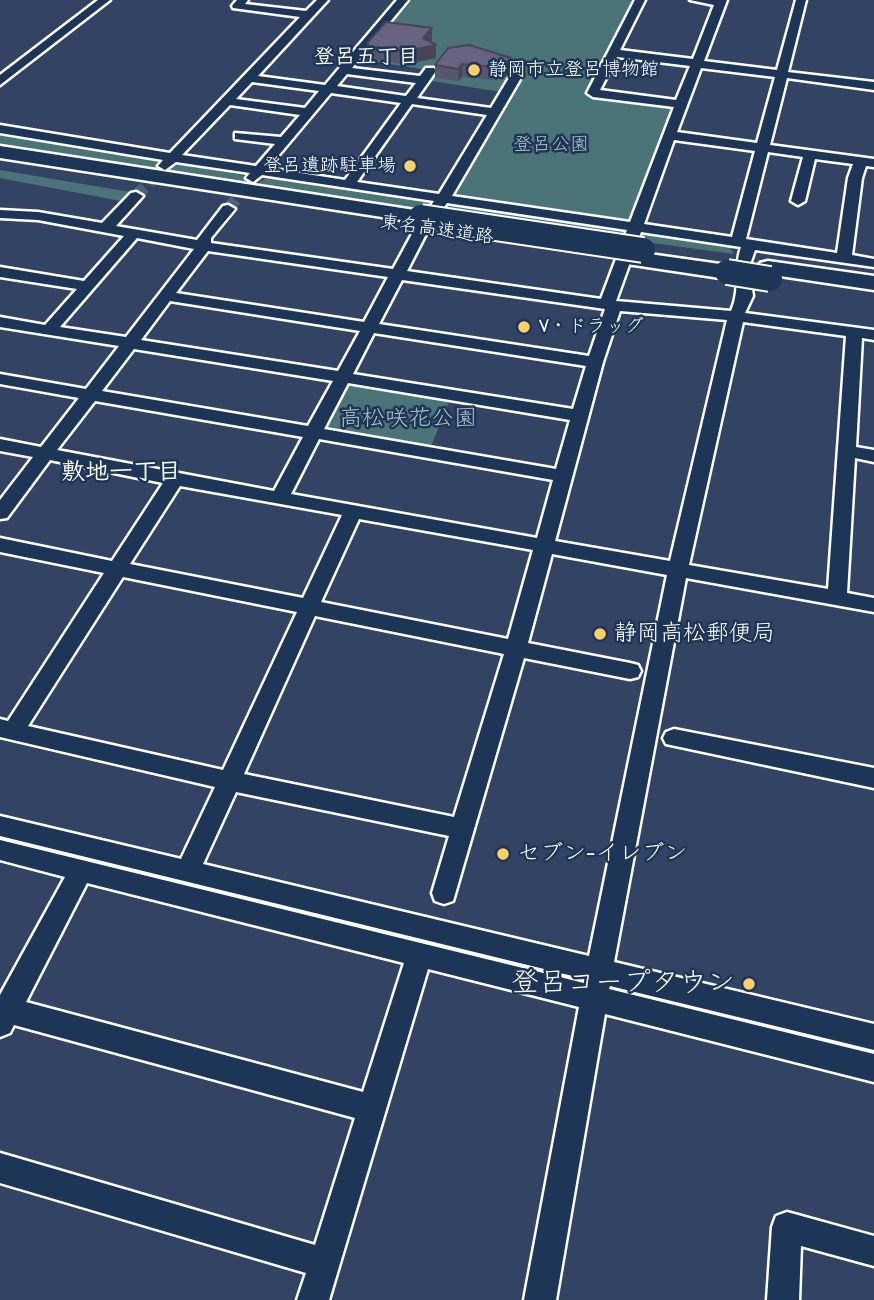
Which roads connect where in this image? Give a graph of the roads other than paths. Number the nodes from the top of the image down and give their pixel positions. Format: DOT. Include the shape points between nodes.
graph roads {
  1 [pos="105,0"];
  2 [pos="243,0"];
  3 [pos="323,0"];
  4 [pos="403,0"];
  5 [pos="640,0"];
  6 [pos="695,0"];
  7 [pos="801,0"];
  8 [pos="721,1"];
  9 [pos="308,15"];
  10 [pos="614,53"];
  11 [pos="699,64"];
  12 [pos="343,70"];
  13 [pos="6,72"];
  14 [pos="782,74"];
  15 [pos="516,76"];
  16 [pos="248,78"];
  17 [pos="0,81"];
  18 [pos="874,86"];
  19 [pos="327,88"];
  20 [pos="410,100"];
  21 [pos="226,102"];
  22 [pos="683,105"];
  23 [pos="308,112"];
  24 [pos="494,112"];
  25 [pos="0,129"];
  26 [pos="669,135"];
  27 [pos="240,136"];
  28 [pos="284,141"];
  29 [pos="764,148"];
  30 [pos="0,152"];
  31 [pos="810,154"];
  32 [pos="173,158"];
  33 [pos="0,162"];
  34 [pos="867,162"];
  35 [pos="161,170"];
  36 [pos="259,171"];
  37 [pos="248,184"];
  38 [pos="348,185"];
  39 [pos="136,196"];
  40 [pos="443,199"];
  41 [pos="798,201"];
  42 [pos="228,209"];
  43 [pos="0,214"];
  44 [pos="418,222"];
  45 [pos="634,228"];
  46 [pos="104,229"];
  47 [pos="132,235"];
  48 [pos="204,246"];
  49 [pos="844,259"];
  50 [pos="737,260"];
  51 [pos="874,263"];
  52 [pos="0,272"];
  53 [pos="769,273"];
  54 [pos="397,276"];
  55 [pos="874,283"];
  56 [pos="87,286"];
  57 [pos="874,294"];
  58 [pos="164,296"];
  59 [pos="610,306"];
  60 [pos="736,316"];
  61 [pos="0,322"];
  62 [pos="370,328"];
  63 [pos="49,330"];
  64 [pos="854,332"];
  65 [pos="874,335"];
  66 [pos="129,343"];
  67 [pos="595,362"];
  68 [pos="0,379"];
  69 [pos="343,379"];
  70 [pos="89,395"];
  71 [pos="582,416"];
  72 [pos="313,433"];
  73 [pos="0,445"];
  74 [pos="846,451"];
  75 [pos="46,453"];
  76 [pos="874,456"];
  77 [pos="564,476"];
  78 [pos="175,479"];
  79 [pos="279,498"];
  80 [pos="354,511"];
  81 [pos="0,513"];
  82 [pos="0,545"];
  83 [pos="543,545"];
  84 [pos="118,568"];
  85 [pos="678,570"];
  86 [pos="837,598"];
  87 [pos="310,605"];
  88 [pos="874,605"];
  89 [pos="516,648"];
  90 [pos="630,671"];
  91 [pos="7,730"];
  92 [pos="674,738"];
  93 [pos="874,778"];
  94 [pos="230,781"];
  95 [pos="0,826"];
  96 [pos="463,829"];
  97 [pos="0,850"];
  98 [pos="82,870"];
  99 [pos="188,871"];
  100 [pos="444,893"];
  101 [pos="419,955"];
  102 [pos="600,971"];
  103 [pos="594,999"];
  104 [pos="2,1014"];
  105 [pos="874,1037"];
  106 [pos="874,1068"];
  107 [pos="372,1109"];
  108 [pos="0,1168"];
  109 [pos="874,1251"];
  110 [pos="324,1263"];
  111 [pos="313,1300"];
  112 [pos="540,1300"];
  113 [pos="783,1300"];
  1 -- 13 [label="street"];
  2 -- 9 [label="street" via="236,6"];
  3 -- 9 [label="street"];
  4 -- 12 [label="street"];
  5 -- 10 [label="street"];
  6 -- 8 [label="street"];
  7 -- 14 [label="street"];
  8 -- 11 [label="street"];
  9 -- 16 [label="street"];
  10 -- 11 [label="street"];
  10 -- 22 [label="street" via="593,93"];
  11 -- 14 [label="street"];
  11 -- 22 [label="street"];
  12 -- 19 [label="street"];
  12 -- 20 [label="street" via="427,76"];
  13 -- 17 [label="street"];
  14 -- 18 [label="street"];
  14 -- 29 [label="street"];
  15 -- 24 [label="street"];
  16 -- 19 [label="street"];
  16 -- 21 [label="street"];
  19 -- 20 [label="street"];
  19 -- 23 [label="street"];
  20 -- 24 [label="street"];
  20 -- 38 [label="street"];
  21 -- 23 [label="street"];
  21 -- 32 [label="street"];
  22 -- 26 [label="street"];
  23 -- 28 [label="street"];
  24 -- 40 [label="street"];
  25 -- 32 [label="street"];
  26 -- 29 [label="street"];
  26 -- 45 [label="street"];
  27 -- 28 [label="street"];
  28 -- 36 [label="street"];
  29 -- 31 [label="street"];
  29 -- 50 [label="street"];
  30 -- 44 [label="highway, 東名高速道路"];
  31 -- 34 [label="street"];
  31 -- 41 [label="street"];
  32 -- 35 [label="street"];
  32 -- 36 [label="street"];
  33 -- 44 [label="highway, 東名高速道路"];
  34 -- 49 [label="street" via="855,178"];
  36 -- 37 [label="street"];
  36 -- 38 [label="street"];
  38 -- 40 [label="street"];
  39 -- 46 [label="street"];
  40 -- 45 [label="street"];
  40 -- 54 [label="street"];
  42 -- 48 [label="street" via="204,238"];
  43 -- 46 [label="street"];
  44 -- 50 [label="highway, 東名高速道路" via="639,254"];
  45 -- 50 [label="street"];
  45 -- 59 [label="street"];
  46 -- 47 [label="street"];
  47 -- 48 [label="street"];
  47 -- 56 [label="street"];
  48 -- 54 [label="street"];
  48 -- 58 [label="street"];
  49 -- 50 [label="street"];
  49 -- 51 [label="street"];
  50 -- 53 [label="highway, 東名高速道路, bridge"];
  50 -- 60 [label="street" via="745,296"];
  52 -- 56 [label="street"];
  53 -- 55 [label="highway, 東名高速道路"];
  53 -- 57 [label="highway, 東名高速道路"];
  54 -- 59 [label="street"];
  54 -- 62 [label="street"];
  56 -- 63 [label="street"];
  58 -- 62 [label="street"];
  58 -- 66 [label="street"];
  59 -- 60 [label="street"];
  59 -- 67 [label="street"];
  60 -- 64 [label="street"];
  60 -- 85 [label="street"];
  61 -- 63 [label="street"];
  62 -- 67 [label="street"];
  62 -- 69 [label="street"];
  63 -- 66 [label="street"];
  64 -- 65 [label="street"];
  64 -- 74 [label="street"];
  66 -- 69 [label="street"];
  66 -- 70 [label="street"];
  67 -- 71 [label="street"];
  68 -- 70 [label="street"];
  69 -- 71 [label="street"];
  69 -- 72 [label="street"];
  70 -- 72 [label="street"];
  70 -- 75 [label="street"];
  71 -- 77 [label="street"];
  72 -- 77 [label="street"];
  72 -- 79 [label="street"];
  73 -- 75 [label="street"];
  74 -- 76 [label="street"];
  74 -- 86 [label="street"];
  75 -- 78 [label="street"];
  75 -- 81 [label="street"];
  77 -- 83 [label="street"];
  78 -- 79 [label="street"];
  78 -- 84 [label="street"];
  79 -- 80 [label="street"];
  80 -- 83 [label="street"];
  80 -- 87 [label="street"];
  82 -- 84 [label="street"];
  83 -- 85 [label="street"];
  83 -- 89 [label="street"];
  84 -- 87 [label="street"];
  84 -- 91 [label="street"];
  85 -- 86 [label="street"];
  85 -- 102 [label="street"];
  86 -- 88 [label="street"];
  87 -- 89 [label="street"];
  87 -- 94 [label="street"];
  89 -- 90 [label="street"];
  89 -- 96 [label="street"];
  91 -- 94 [label="street"];
  92 -- 93 [label="street"];
  94 -- 96 [label="street"];
  94 -- 99 [label="street"];
  95 -- 99 [label="street"];
  96 -- 100 [label="street"];
  97 -- 98 [label="street"];
  98 -- 101 [label="street"];
  98 -- 104 [label="street"];
  99 -- 102 [label="street"];
  101 -- 103 [label="street"];
  101 -- 107 [label="street"];
  102 -- 103 [label="street"];
  102 -- 105 [label="street"];
  103 -- 106 [label="street"];
  103 -- 112 [label="street"];
  104 -- 107 [label="street"];
  107 -- 110 [label="street"];
  108 -- 110 [label="street"];
  109 -- 113 [label="street" via="788,1227"];
  110 -- 111 [label="street"];
}
